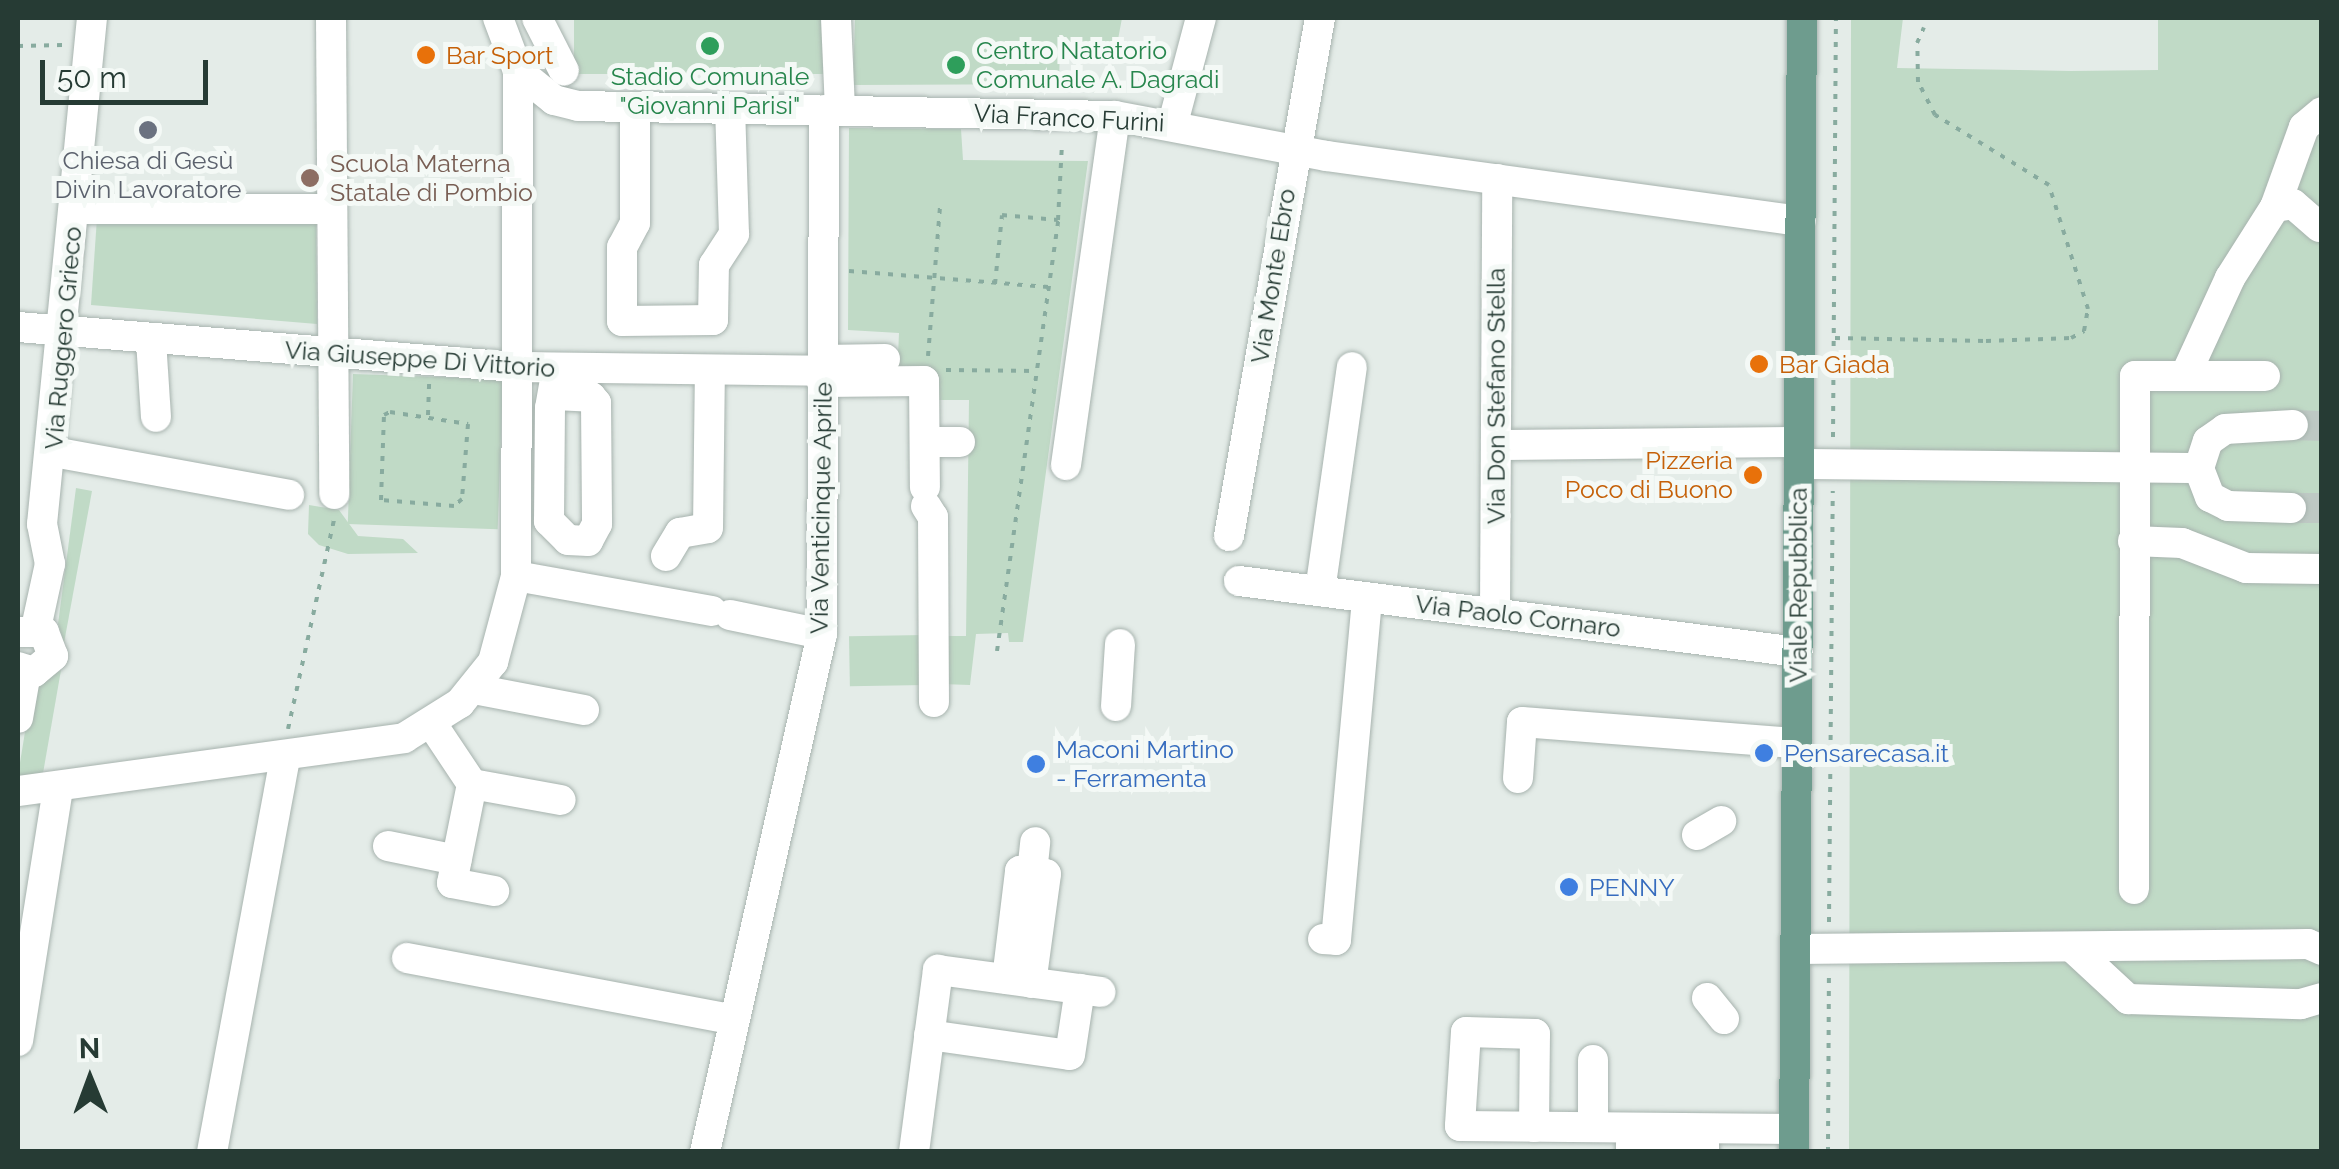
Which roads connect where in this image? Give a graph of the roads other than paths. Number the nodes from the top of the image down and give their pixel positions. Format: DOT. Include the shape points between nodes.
graph roads {
  1 [pos="331,18"];
  2 [pos="498,18"];
  3 [pos="537,18"];
  4 [pos="836,18"];
  5 [pos="1201,18"];
  6 [pos="1320,18"];
  7 [pos="1802,18"];
  8 [pos="90,31"];
  9 [pos="518,71"];
  10 [pos="564,72"];
  11 [pos="635,108"];
  12 [pos="730,110"];
  13 [pos="832,111"];
  14 [pos="2322,112"];
  15 [pos="1115,116"];
  16 [pos="1174,123"];
  17 [pos="1294,151"];
  18 [pos="1498,179"];
  19 [pos="2274,206"];
  20 [pos="74,209"];
  21 [pos="332,209"];
  22 [pos="1801,221"];
  23 [pos="2318,226"];
  24 [pos="18,326"];
  25 [pos="64,331"];
  26 [pos="151,340"];
  27 [pos="334,354"];
  28 [pos="885,359"];
  29 [pos="1352,366"];
  30 [pos="516,367"];
  31 [pos="822,371"];
  32 [pos="710,372"];
  33 [pos="2185,376"];
  34 [pos="2265,376"];
  35 [pos="156,417"];
  36 [pos="2292,425"];
  37 [pos="924,442"];
  38 [pos="960,442"];
  39 [pos="1496,445"];
  40 [pos="1799,453"];
  41 [pos="1066,465"];
  42 [pos="52,466"];
  43 [pos="2133,467"];
  44 [pos="2199,468"];
  45 [pos="289,494"];
  46 [pos="334,494"];
  47 [pos="2292,508"];
  48 [pos="1229,536"];
  49 [pos="2133,542"];
  50 [pos="666,556"];
  51 [pos="2322,569"];
  52 [pos="516,576"];
  53 [pos="1239,581"];
  54 [pos="1320,591"];
  55 [pos="1367,598"];
  56 [pos="1495,614"];
  57 [pos="27,631"];
  58 [pos="822,634"];
  59 [pos="1120,644"];
  60 [pos="1798,652"];
  61 [pos="22,669"];
  62 [pos="474,689"];
  63 [pos="934,702"];
  64 [pos="1116,706"];
  65 [pos="584,710"];
  66 [pos="18,718"];
  67 [pos="432,724"];
  68 [pos="1797,743"];
  69 [pos="285,759"];
  70 [pos="1518,778"];
  71 [pos="472,784"];
  72 [pos="58,788"];
  73 [pos="18,792"];
  74 [pos="562,800"];
  75 [pos="388,846"];
  76 [pos="1034,857"];
  77 [pos="457,860"];
  78 [pos="2134,888"];
  79 [pos="494,891"];
  80 [pos="1323,939"];
  81 [pos="1796,949"];
  82 [pos="2074,949"];
  83 [pos="2322,950"];
  84 [pos="407,958"];
  85 [pos="1019,981"];
  86 [pos="2322,998"];
  87 [pos="734,1020"];
  88 [pos="928,1035"];
  89 [pos="18,1041"];
  90 [pos="1593,1060"];
  91 [pos="1534,1127"];
  92 [pos="1593,1127"];
  93 [pos="1794,1140"];
  94 [pos="708,1146"];
  95 [pos="212,1152"];
  96 [pos="914,1152"];
  97 [pos="1631,1152"];
  98 [pos="1704,1152"];
  1 -- 21 [label="street"];
  2 -- 9 [label="street"];
  3 -- 10 [label="street"];
  4 -- 13 [label="street, Via Venticinque Aprile"];
  5 -- 16 [label="street"];
  6 -- 17 [label="street, Via Monte Ebro"];
  7 -- 22 [label="main road, Viale Repubblica"];
  8 -- 20 [label="street, Via Ruggero Grieco"];
  9 -- 11 [label="street, Via Franco Furini" via="554,100"];
  9 -- 30 [label="street"];
  11 -- 12 [label="street, Via Franco Furini"];
  11 -- 12 [label="street" via="634,222 622,247 622,322 713,320 714,265 734,234"];
  12 -- 13 [label="street, Via Franco Furini"];
  13 -- 15 [label="street, Via Franco Furini"];
  13 -- 31 [label="street, Via Venticinque Aprile"];
  14 -- 19 [label="street" via="2304,127"];
  15 -- 16 [label="street, Via Franco Furini"];
  15 -- 41 [label="street"];
  16 -- 17 [label="street, Via Franco Furini"];
  17 -- 18 [label="street, Via Franco Furini"];
  17 -- 48 [label="street, Via Monte Ebro"];
  18 -- 22 [label="street, Via Franco Furini"];
  18 -- 39 [label="street, Via Don Stefano Stella"];
  19 -- 23 [label="street" via="2294,204"];
  19 -- 33 [label="street" via="2230,278"];
  20 -- 21 [label="street"];
  20 -- 25 [label="street, Via Ruggero Grieco"];
  21 -- 27 [label="street"];
  22 -- 40 [label="main road, Viale Repubblica"];
  24 -- 25 [label="street, Via Giuseppe Di Vittorio"];
  25 -- 26 [label="street, Via Giuseppe Di Vittorio"];
  25 -- 42 [label="street, Via Ruggero Grieco"];
  26 -- 27 [label="street, Via Giuseppe Di Vittorio"];
  26 -- 35 [label="street"];
  27 -- 30 [label="street, Via Giuseppe Di Vittorio"];
  27 -- 46 [label="street"];
  28 -- 31 [label="street"];
  29 -- 54 [label="street"];
  30 -- 32 [label="street, Via Giuseppe Di Vittorio" via="556,382"];
  30 -- 52 [label="street"];
  31 -- 32 [label="street, Via Giuseppe Di Vittorio"];
  31 -- 37 [label="street" via="924,381"];
  31 -- 58 [label="street, Via Venticinque Aprile"];
  32 -- 50 [label="street" via="708,528 680,533"];
  33 -- 34 [label="street"];
  33 -- 43 [label="street" via="2135,376"];
  36 -- 44 [label="street" via="2225,428 2208,441"];
  37 -- 38 [label="street"];
  37 -- 63 [label="street" via="933,517"];
  39 -- 40 [label="street"];
  39 -- 56 [label="street, Via Don Stefano Stella"];
  40 -- 43 [label="street" via="1833,464"];
  40 -- 60 [label="main road, Viale Repubblica"];
  42 -- 45 [label="street"];
  42 -- 57 [label="street, Via Ruggero Grieco" via="42,524 50,564"];
  43 -- 44 [label="street"];
  43 -- 49 [label="street"];
  44 -- 47 [label="street" via="2210,497 2228,506"];
  49 -- 51 [label="street" via="2182,543 2246,568"];
  49 -- 78 [label="street"];
  52 -- 58 [label="street"];
  52 -- 62 [label="street" via="504,638"];
  53 -- 54 [label="street, Via Paolo Cornaro"];
  54 -- 55 [label="street, Via Paolo Cornaro"];
  55 -- 56 [label="street, Via Paolo Cornaro"];
  55 -- 80 [label="street" via="1336,940"];
  56 -- 60 [label="street, Via Paolo Cornaro"];
  57 -- 61 [label="street" via="50,638 53,656 44,668"];
  58 -- 87 [label="street, Via Venticinque Aprile"];
  59 -- 64 [label="street"];
  60 -- 68 [label="main road, Viale Repubblica"];
  61 -- 66 [label="street"];
  62 -- 65 [label="street"];
  62 -- 67 [label="street"];
  67 -- 69 [label="street" via="371,747"];
  67 -- 71 [label="street"];
  68 -- 70 [label="street" via="1522,722"];
  68 -- 81 [label="main road, Viale Repubblica"];
  69 -- 72 [label="street"];
  69 -- 95 [label="street"];
  71 -- 74 [label="street"];
  71 -- 77 [label="street"];
  72 -- 73 [label="street"];
  72 -- 89 [label="street"];
  75 -- 77 [label="street"];
  76 -- 85 [label="street" via="1020,871"];
  77 -- 79 [label="street" via="452,883"];
  81 -- 82 [label="street"];
  81 -- 93 [label="main road, Viale Repubblica"];
  82 -- 83 [label="street" via="2308,944"];
  82 -- 86 [label="street" via="2128,998 2302,1004"];
  84 -- 87 [label="street"];
  85 -- 88 [label="street" via="938,970"];
  85 -- 88 [label="street" via="1090,991 1070,1055"];
  87 -- 94 [label="street, Via Venticinque Aprile"];
  88 -- 96 [label="street"];
  90 -- 92 [label="street"];
  91 -- 92 [label="street"];
  92 -- 93 [label="street"];
  97 -- 98 [label="street" via="1632,1145 1704,1145"];
}
